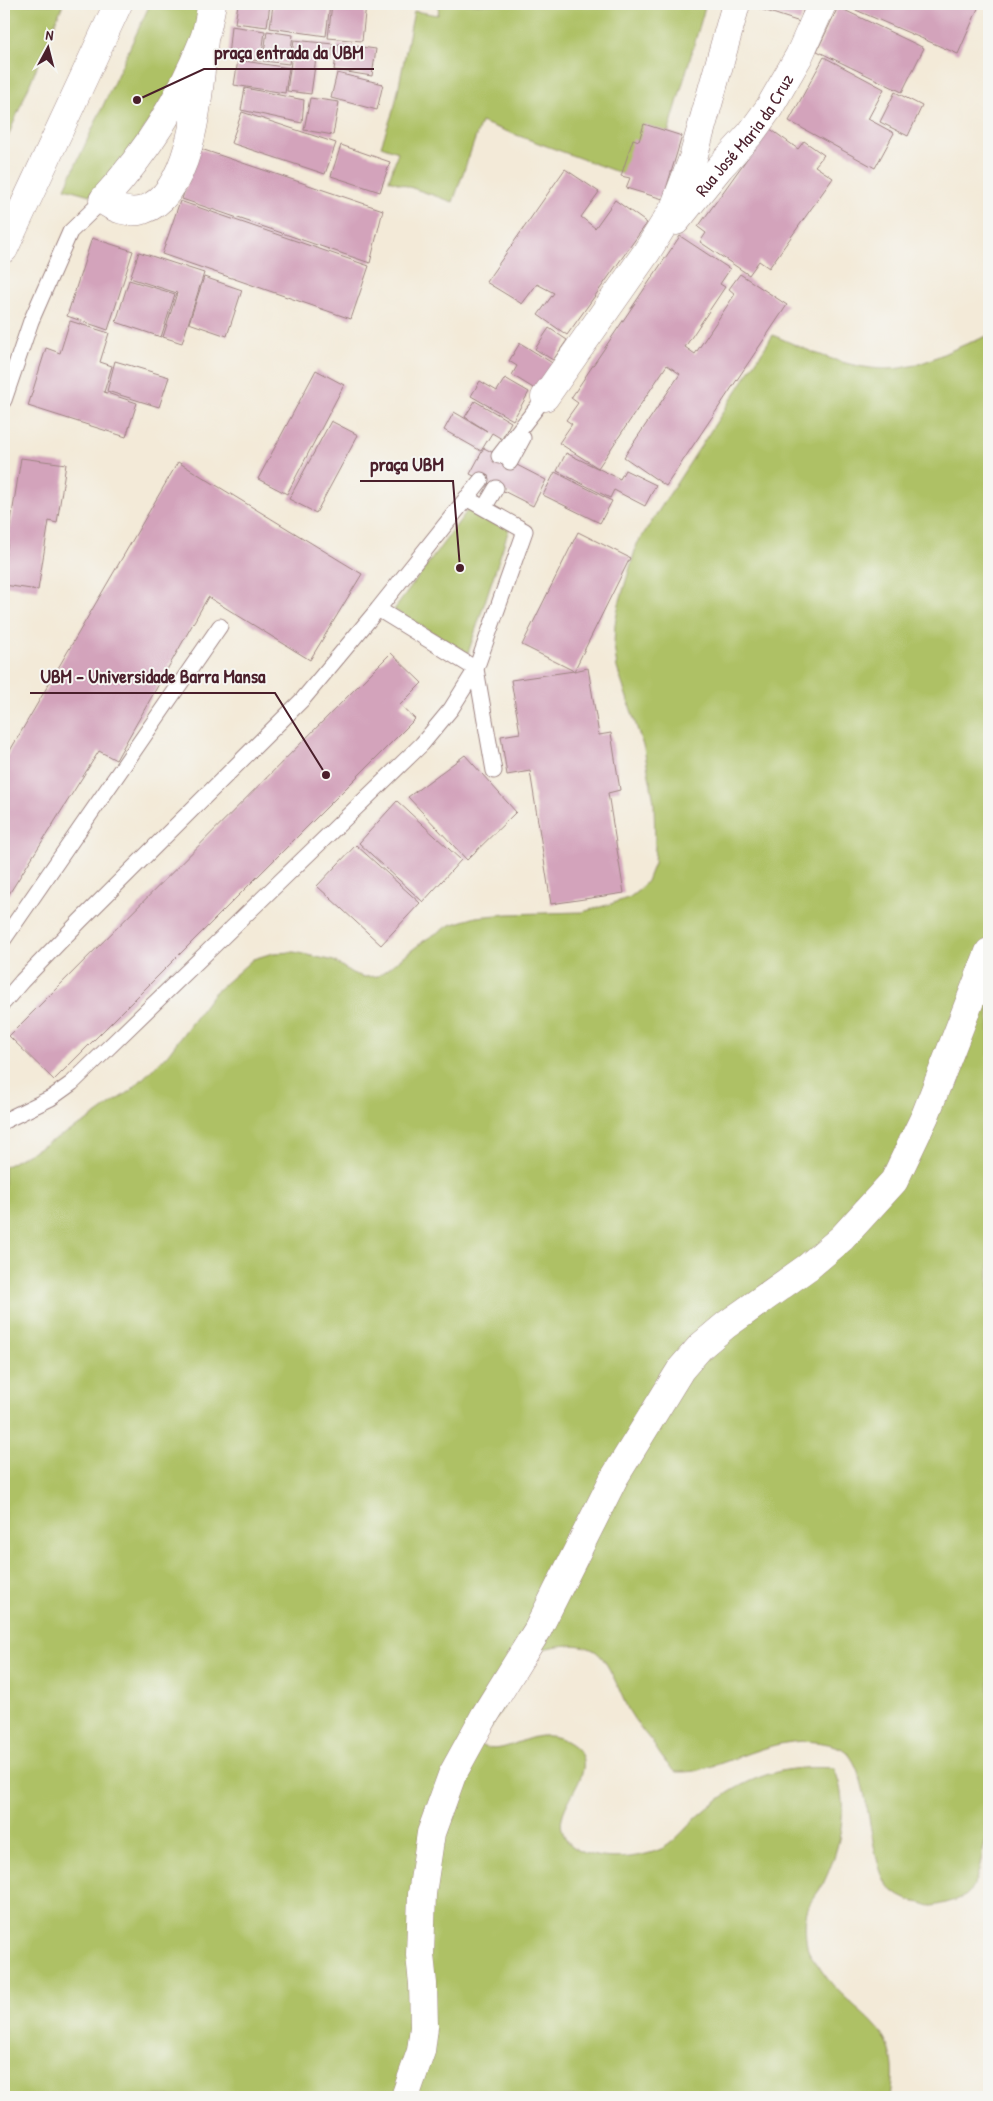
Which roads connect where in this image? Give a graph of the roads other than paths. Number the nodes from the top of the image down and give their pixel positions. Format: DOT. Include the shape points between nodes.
graph roads {
  1 [pos="118,4"];
  2 [pos="212,4"];
  3 [pos="736,4"];
  4 [pos="822,4"];
  5 [pos="204,40"];
  6 [pos="691,163"];
  7 [pos="720,167"];
  8 [pos="103,200"];
  9 [pos="4,249"];
  10 [pos="646,253"];
  11 [pos="545,397"];
  12 [pos="4,400"];
  13 [pos="505,459"];
  14 [pos="481,480"];
  15 [pos="496,488"];
  16 [pos="466,498"];
  17 [pos="484,508"];
  18 [pos="378,609"];
  19 [pos="220,626"];
  20 [pos="476,669"];
  21 [pos="494,771"];
  22 [pos="4,939"];
  23 [pos="989,952"];
  24 [pos="4,1002"];
  25 [pos="4,1120"];
  26 [pos="405,2097"];
  1 -- 9 [label="street"];
  2 -- 5 [label="street"];
  3 -- 6 [label="street, Rua José Maria da Cruz"];
  4 -- 7 [label="street, Rua José Maria da Cruz" via="799,56 769,108"];
  5 -- 8 [label="street" via="157,131 137,161"];
  5 -- 8 [label="street" via="190,144 166,194 159,202 140,210 118,209"];
  6 -- 7 [label="street" via="692,167 706,172"];
  6 -- 10 [label="street, Rua José Maria da Cruz" via="674,208"];
  7 -- 10 [label="street, Rua José Maria da Cruz"];
  8 -- 12 [label="lane" via="70,232 32,321"];
  10 -- 11 [label="street, Rua José Maria da Cruz"];
  11 -- 13 [label="lane"];
  14 -- 16 [label="lane"];
  15 -- 17 [label="lane"];
  16 -- 17 [label="lane"];
  16 -- 18 [label="lane"];
  17 -- 20 [label="lane" via="525,531"];
  18 -- 20 [label="lane"];
  18 -- 24 [label="lane" via="303,699 80,921"];
  19 -- 22 [label="lane"];
  20 -- 21 [label="lane"];
  20 -- 25 [label="lane" via="451,709 422,744 72,1083 51,1098"];
  23 -- 26 [label="street" via="925,1116 894,1181 842,1238 808,1268 726,1325 681,1368 614,1478 537,1631 452,1776 431,1833 422,1894 420,1955 424,2027 421,2051"];
}
